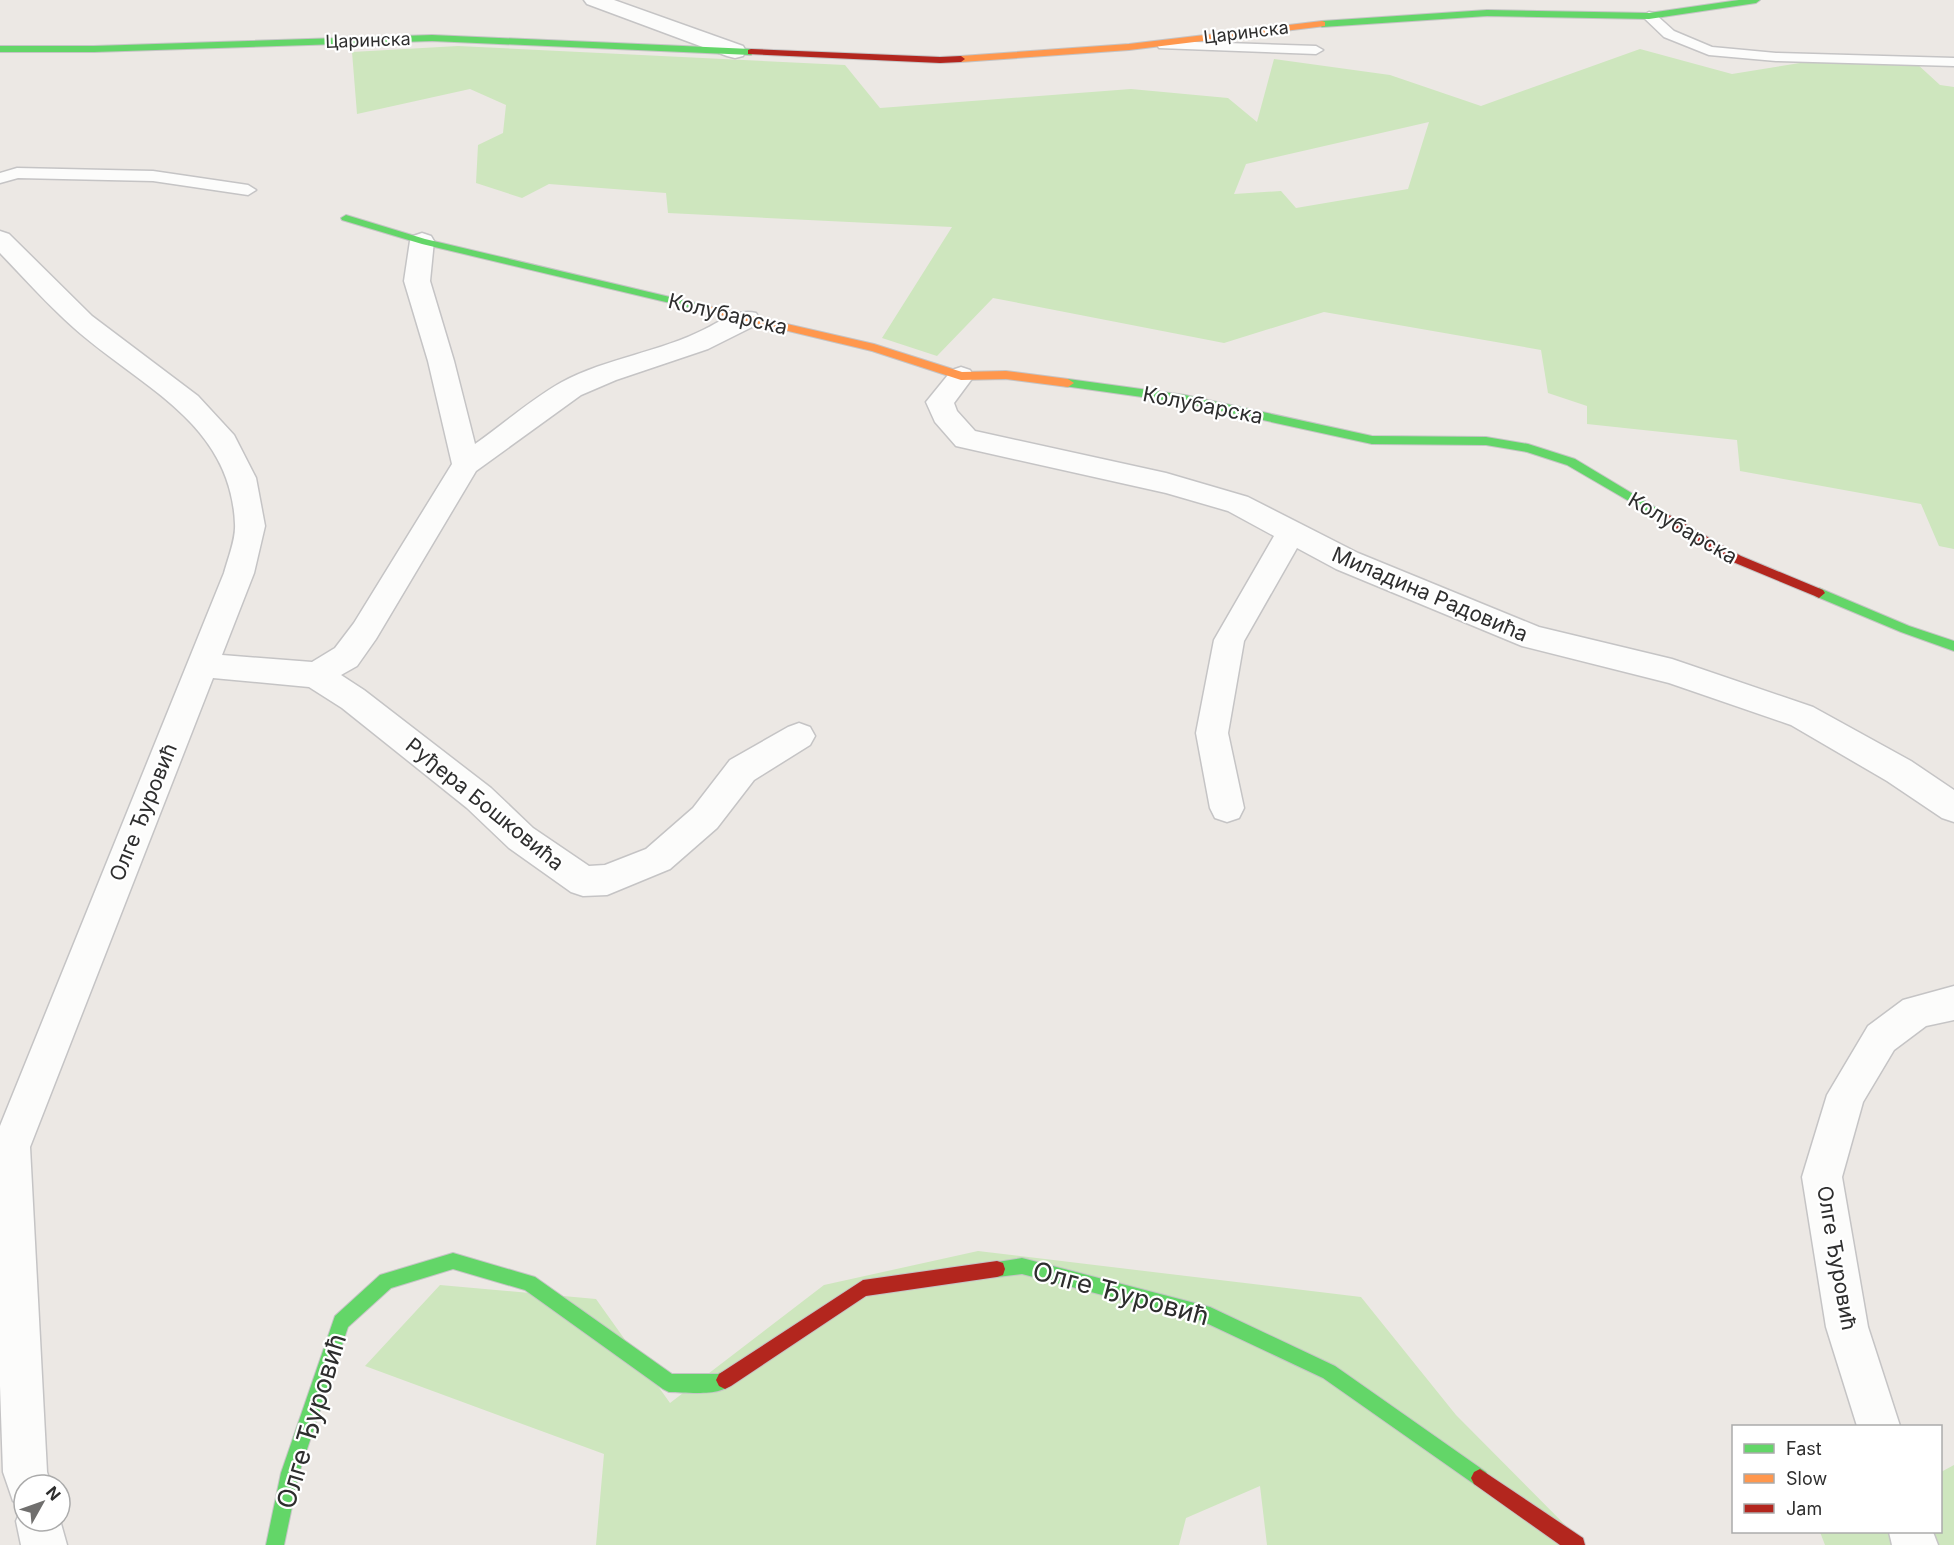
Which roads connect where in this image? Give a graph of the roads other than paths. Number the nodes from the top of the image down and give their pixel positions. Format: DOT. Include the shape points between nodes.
graph roads {
  1 [pos="594,0"];
  2 [pos="1756,0"];
  3 [pos="1649,16"];
  4 [pos="1148,45"];
  5 [pos="0,49"];
  6 [pos="1316,50"];
  7 [pos="735,51"];
  8 [pos="1954,62"];
  9 [pos="0,178"];
  10 [pos="248,190"];
  11 [pos="346,218"];
  12 [pos="0,239"];
  13 [pos="422,241"];
  14 [pos="747,319"];
  15 [pos="960,376"];
  16 [pos="466,464"];
  17 [pos="1291,532"];
  18 [pos="1954,646"];
  19 [pos="202,665"];
  20 [pos="316,675"];
  21 [pos="799,736"];
  22 [pos="1227,808"];
  23 [pos="1954,808"];
  24 [pos="1954,1003"];
  25 [pos="1878,1425"];
  26 [pos="25,1473"];
  27 [pos="275,1545"];
  28 [pos="1576,1545"];
  1 -- 7 [label="street, Царинска"];
  2 -- 3 [label="street, Царинска"];
  3 -- 4 [label="street, Царинска" via="1487,13 1307,25"];
  3 -- 8 [label="lane" via="1669,34 1709,51"];
  4 -- 6 [label="lane"];
  4 -- 7 [label="street, Царинска" via="940,60"];
  5 -- 7 [label="street, Царинска" via="94,50 432,38"];
  9 -- 10 [label="lane" via="17,173 153,176"];
  11 -- 13 [label="street, Колубарска"];
  12 -- 19 [label="street, Олге Ђуровић" via="82,322 188,403 224,442 242,478 250,526 239,573"];
  13 -- 14 [label="street, Колубарска"];
  13 -- 16 [label="street" via="417,281"];
  14 -- 15 [label="street, Колубарска" via="874,348"];
  14 -- 16 [label="street" via="699,344 571,389"];
  15 -- 17 [label="street, Миладина Радовића" via="940,402 945,415 966,440 1166,483 1238,504"];
  15 -- 18 [label="street, Колубарска" via="1006,375 1185,399 1372,440 1486,441 1528,448 1571,462 1737,559"];
  16 -- 20 [label="street" via="365,631 346,657"];
  17 -- 22 [label="street" via="1230,640 1212,733"];
  17 -- 23 [label="street, Миладина Радовића" via="1347,561 1533,638 1672,671 1802,716 1899,771"];
  19 -- 20 [label="street, Руђера Бошковића"];
  19 -- 26 [label="street, Олге Ђуровић" via="11,1147"];
  20 -- 21 [label="street, Руђера Бошковића" via="353,699 479,798 521,838 583,881 608,880 658,859 705,818 742,770"];
  24 -- 25 [label="street, Олге Ђуровић" via="1916,1012 1881,1038 1846,1095 1822,1177 1846,1327"];
  27 -- 28 [label="street, Олге Ђуровић" via="290,1473 341,1322 386,1281 453,1261 529,1283 669,1383 722,1383 863,1288 1022,1266 1204,1313 1329,1372"];
}
